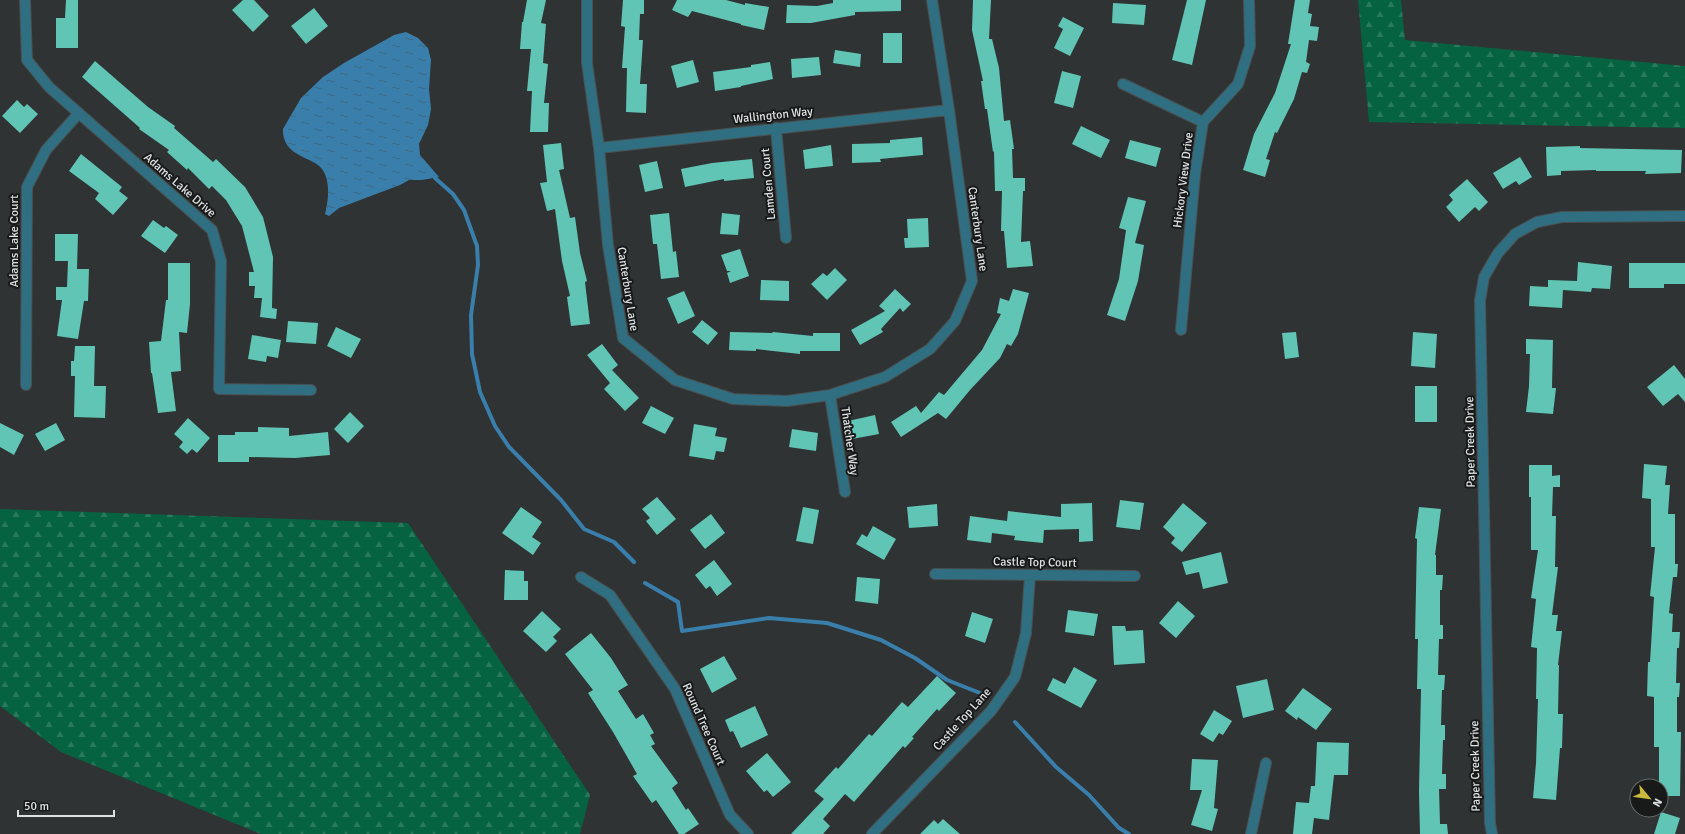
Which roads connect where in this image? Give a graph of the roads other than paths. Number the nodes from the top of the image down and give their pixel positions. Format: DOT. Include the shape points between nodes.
graph roads {
  1 [pos="25,0"];
  2 [pos="587,0"];
  3 [pos="932,0"];
  4 [pos="1249,0"];
  5 [pos="1122,84"];
  6 [pos="949,110"];
  7 [pos="79,113"];
  8 [pos="1203,122"];
  9 [pos="776,128"];
  10 [pos="599,148"];
  11 [pos="1685,216"];
  12 [pos="786,238"];
  13 [pos="1181,330"];
  14 [pos="26,385"];
  15 [pos="311,390"];
  16 [pos="830,395"];
  17 [pos="845,492"];
  18 [pos="935,574"];
  19 [pos="1030,575"];
  20 [pos="1135,576"];
  21 [pos="581,578"];
  22 [pos="1266,763"];
  23 [pos="748,834"];
  24 [pos="872,834"];
  25 [pos="1251,834"];
  26 [pos="1492,834"];
  1 -- 7 [label="street, Adams Lake Drive" via="27,60 49,87"];
  2 -- 10 [label="street, Canterbury Lane" via="587,63"];
  3 -- 6 [label="street, Canterbury Lane"];
  4 -- 8 [label="street, Hickory View Drive" via="1250,46 1238,84"];
  5 -- 8 [label="street"];
  6 -- 9 [label="street, Wallington Way"];
  6 -- 16 [label="street, Canterbury Lane" via="972,281 955,321 930,349 885,378"];
  7 -- 14 [label="street, Adams Lake Court" via="46,150 27,187"];
  7 -- 15 [label="street, Adams Lake Drive" via="212,230 221,261 219,389"];
  8 -- 13 [label="street, Hickory View Drive" via="1195,174"];
  9 -- 10 [label="street, Wallington Way"];
  9 -- 12 [label="street, Lamden Court"];
  10 -- 16 [label="street, Canterbury Lane" via="608,245 623,338 676,380 733,399 787,401"];
  11 -- 26 [label="street, Paper Creek Drive" via="1562,217 1537,222 1515,234 1498,253 1484,277 1480,301"];
  16 -- 17 [label="street, Thatcher Way"];
  18 -- 19 [label="street, Castle Top Court"];
  19 -- 20 [label="street, Castle Top Court"];
  19 -- 24 [label="street, Castle Top Lane" via="1026,633 1015,677 991,710"];
  21 -- 23 [label="street, Round Tree Court" via="610,595 675,689 730,815"];
  22 -- 25 [label="street"];
}
